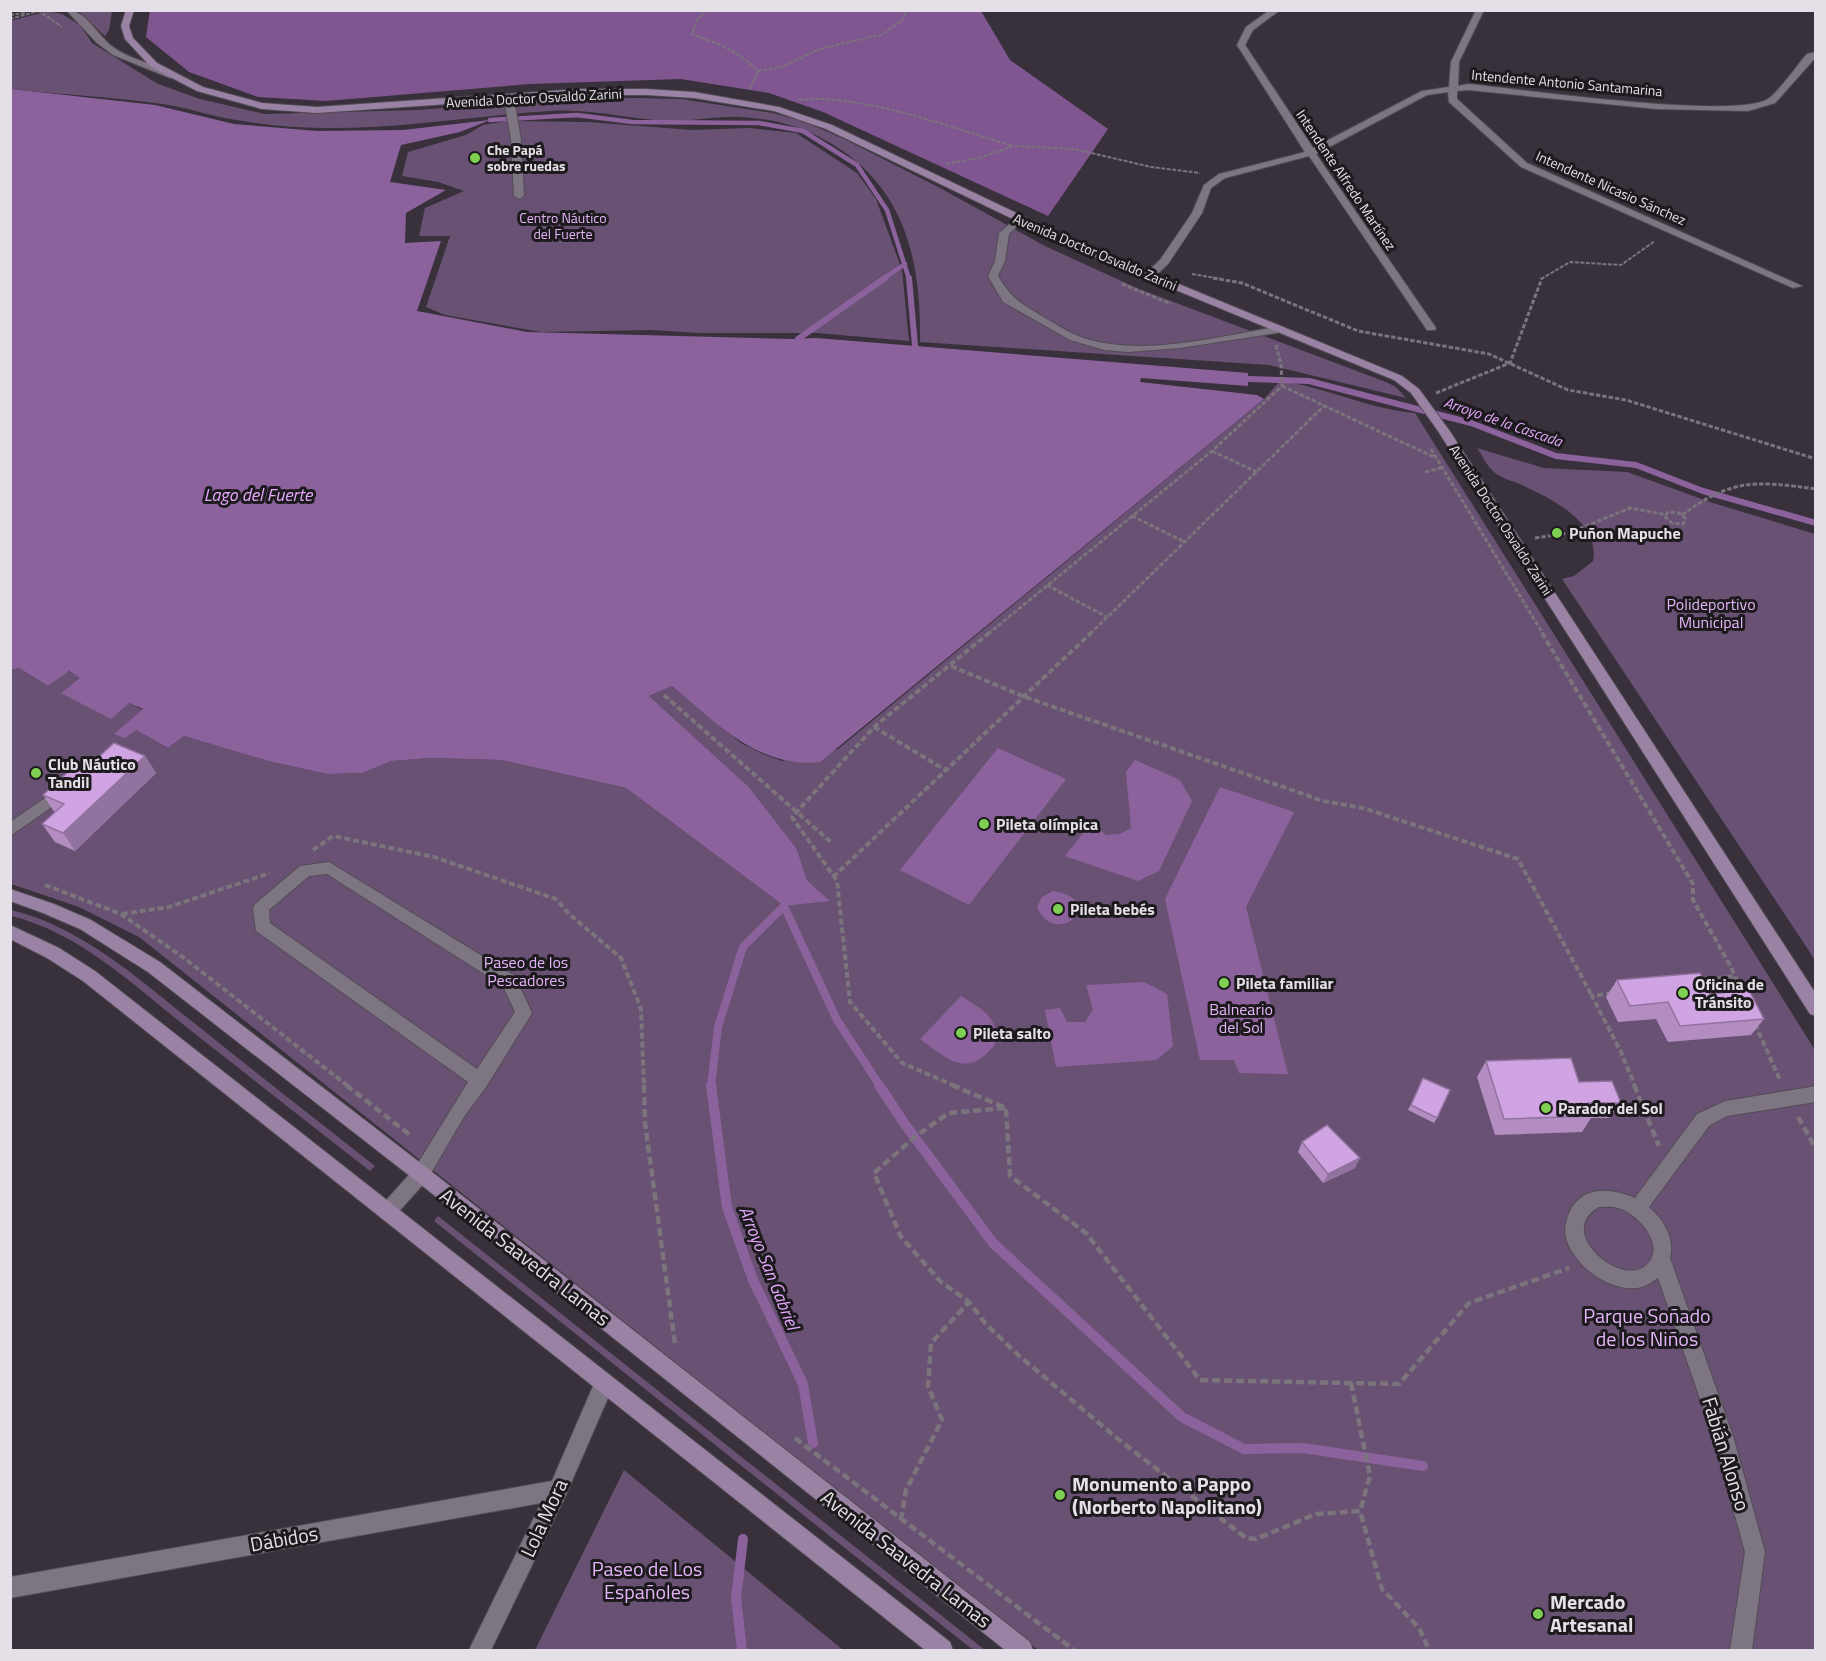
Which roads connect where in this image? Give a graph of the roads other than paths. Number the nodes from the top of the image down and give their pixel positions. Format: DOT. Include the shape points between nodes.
graph roads {
  1 [pos="70,10"];
  2 [pos="130,10"];
  3 [pos="1276,10"];
  4 [pos="1480,10"];
  5 [pos="1815,54"];
  6 [pos="172,76"];
  7 [pos="1451,88"];
  8 [pos="509,98"];
  9 [pos="1311,153"];
  10 [pos="519,196"];
  11 [pos="1018,219"];
  12 [pos="1149,276"];
  13 [pos="1797,286"];
  14 [pos="1431,328"];
  15 [pos="1277,330"];
  16 [pos="74,784"];
  17 [pos="10,830"];
  18 [pos="10,895"];
  19 [pos="10,931"];
  20 [pos="1815,1009"];
  21 [pos="480,1082"];
  22 [pos="1815,1094"];
  23 [pos="421,1174"];
  24 [pos="1638,1208"];
  25 [pos="387,1212"];
  26 [pos="1662,1262"];
  27 [pos="604,1384"];
  28 [pos="558,1490"];
  29 [pos="10,1588"];
  30 [pos="480,1650"];
  31 [pos="942,1650"];
  32 [pos="1022,1650"];
  33 [pos="1741,1650"];
  1 -- 6 [label="street, Avenida Doctor Osvaldo Zarini" via="126,61"];
  2 -- 6 [label="main road" via="125,26 129,39 141,54"];
  3 -- 9 [label="street, Intendente Alfredo Martínez" via="1249,29 1241,45"];
  4 -- 7 [label="street" via="1455,62"];
  5 -- 7 [label="street, Intendente Antonio Santamarina" via="1809,56 1772,101 1748,108 1657,106"];
  6 -- 8 [label="main road, Avenida Doctor Osvaldo Zarini" via="221,96 281,108 337,109"];
  7 -- 9 [label="street, Intendente Antonio Santamarina" via="1425,93 1399,105"];
  7 -- 13 [label="street, Intendente Nicasio Sánchez" via="1452,100 1524,165"];
  8 -- 10 [label="street"];
  8 -- 11 [label="main road, Avenida Doctor Osvaldo Zarini" via="646,92 694,95 776,109 829,127"];
  9 -- 12 [label="street, Intendente Antonio Santamarina" via="1222,176 1207,187 1197,213 1164,262"];
  9 -- 14 [label="street, Intendente Alfredo Martínez"];
  11 -- 12 [label="main road, Avenida Doctor Osvaldo Zarini"];
  11 -- 15 [label="street" via="1004,233 1000,261 993,276 999,289 1007,300 1085,342 1132,347"];
  12 -- 15 [label="main road, Avenida Doctor Osvaldo Zarini"];
  15 -- 20 [label="main road, Avenida Doctor Osvaldo Zarini" via="1398,378 1421,399"];
  16 -- 17 [label="street"];
  18 -- 23 [label="main road, Avenida Saavedra Lamas" via="47,905 120,943"];
  19 -- 25 [label="main road" via="90,976"];
  21 -- 21 [label="street" via="524,1013 509,981 328,868 305,870 261,908 262,926"];
  21 -- 23 [label="street"];
  22 -- 24 [label="street" via="1725,1109 1703,1120"];
  23 -- 25 [label="street"];
  23 -- 32 [label="main road, Avenida Saavedra Lamas"];
  24 -- 26 [label="street, Fabián Alonso" via="1655,1224 1663,1244"];
  24 -- 26 [label="street" via="1618,1199 1597,1198 1582,1207 1574,1222 1577,1242 1589,1260 1608,1274 1630,1279 1650,1275"];
  25 -- 27 [label="main road"];
  26 -- 33 [label="street, Fabián Alonso" via="1723,1436 1755,1552"];
  27 -- 28 [label="street, Lola Mora"];
  27 -- 31 [label="main road"];
  28 -- 29 [label="street, Dábidos"];
  28 -- 30 [label="street, Lola Mora"];
}
